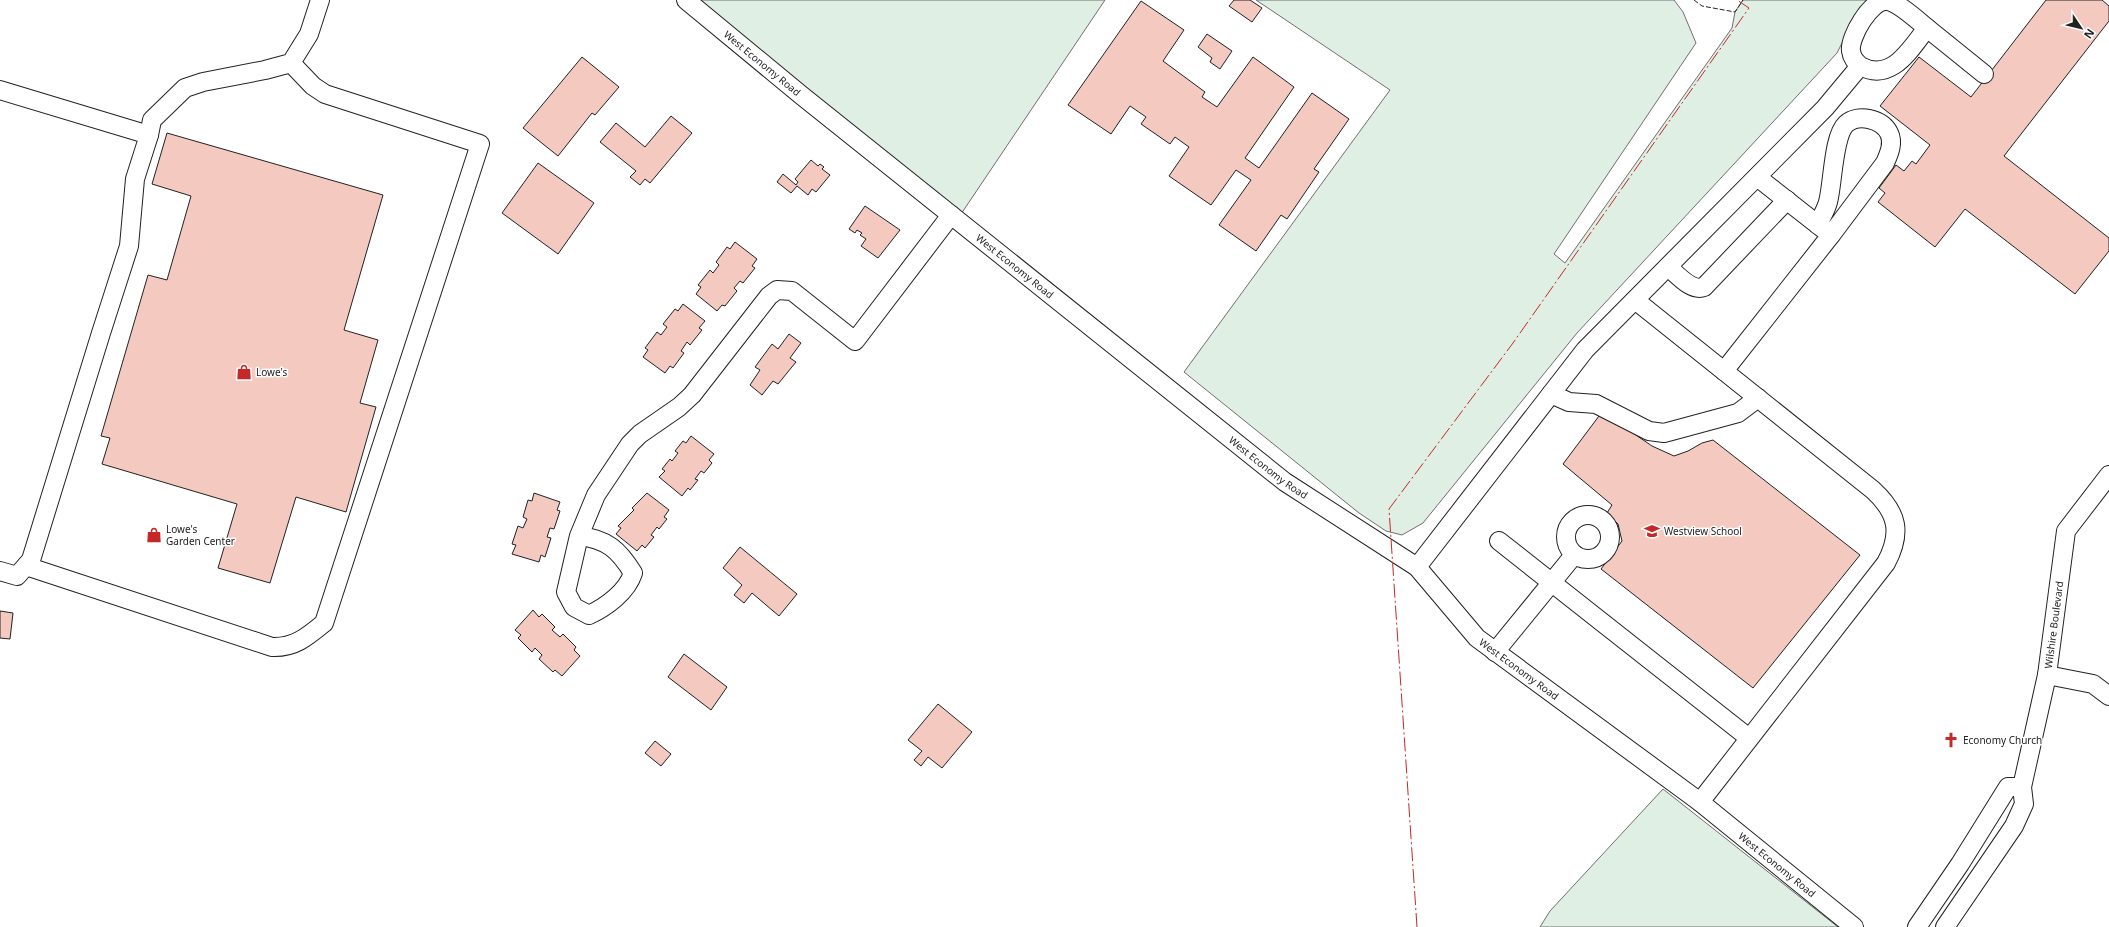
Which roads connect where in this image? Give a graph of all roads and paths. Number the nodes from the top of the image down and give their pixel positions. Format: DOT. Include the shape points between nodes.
graph roads {
  1 [pos="320,0"];
  2 [pos="686,0"];
  3 [pos="1927,28"];
  4 [pos="291,64"];
  5 [pos="1860,66"];
  6 [pos="1984,74"];
  7 [pos="0,90"];
  8 [pos="149,135"];
  9 [pos="1757,177"];
  10 [pos="1787,200"];
  11 [pos="951,215"];
  12 [pos="1825,230"];
  13 [pos="1668,267"];
  14 [pos="1635,300"];
  15 [pos="1724,371"];
  16 [pos="1551,394"];
  17 [pos="1758,398"];
  18 [pos="2109,475"];
  19 [pos="579,536"];
  20 [pos="1499,541"];
  21 [pos="1574,555"];
  22 [pos="26,566"];
  23 [pos="1417,567"];
  24 [pos="0,571"];
  25 [pos="1551,583"];
  26 [pos="1495,652"];
  27 [pos="2047,675"];
  28 [pos="2109,696"];
  29 [pos="1749,738"];
  30 [pos="2022,787"];
  31 [pos="1700,802"];
  32 [pos="1854,927"];
  33 [pos="1917,927"];
  34 [pos="1945,927"];
  1 -- 4 [label="street" via="309,34"];
  2 -- 11 [label="street, West Economy Road"];
  3 -- 5 [label="street" via="1903,58 1894,65 1881,71 1870,71"];
  3 -- 5 [label="street" via="1892,2 1884,0 1876,4 1866,14 1850,49 1852,58"];
  3 -- 6 [label="street"];
  4 -- 8 [label="street" via="185,88 152,120"];
  4 -- 22 [label="street" via="325,94 480,144 324,623 303,641 283,647 272,647"];
  5 -- 9 [label="street" via="1825,108"];
  7 -- 8 [label="street"];
  8 -- 22 [label="street" via="135,179 129,246 38,539 31,560"];
  9 -- 10 [label="street"];
  9 -- 13 [label="street"];
  10 -- 12 [label="street"];
  10 -- 13 [label="street" via="1704,287 1693,287"];
  11 -- 19 [label="street" via="856,341 792,291 777,290 769,296 692,394 630,444 596,495"];
  11 -- 23 [label="street, West Economy Road" via="1285,482"];
  12 -- 12 [label="street" via="1839,136 1846,124 1857,119 1875,120 1889,133 1890,154 1885,163"];
  12 -- 15 [label="street"];
  13 -- 14 [label="street"];
  14 -- 15 [label="street"];
  14 -- 16 [label="street" via="1585,350"];
  15 -- 17 [label="street"];
  16 -- 17 [label="street" via="1569,402 1596,404 1649,431 1664,433 1738,413"];
  16 -- 23 [label="street"];
  17 -- 29 [label="street" via="1884,500 1892,511 1895,534 1893,550 1886,563"];
  18 -- 27 [label="street, Wilshire Boulevard" via="2066,531"];
  20 -- 25 [label="street"];
  21 -- 25 [label="street"];
  22 -- 24 [label="street" via="17,576"];
  23 -- 26 [label="street, West Economy Road" via="1477,638"];
  25 -- 26 [label="street"];
  25 -- 29 [label="street"];
  26 -- 31 [label="street, West Economy Road"];
  27 -- 28 [label="street" via="2093,684"];
  27 -- 30 [label="street, Wilshire Boulevard"];
  29 -- 31 [label="street"];
  30 -- 33 [label="street" via="2008,787"];
  30 -- 34 [label="street, Wilshire Boulevard" via="2024,804 2014,826"];
  31 -- 32 [label="street, West Economy Road"];
}
